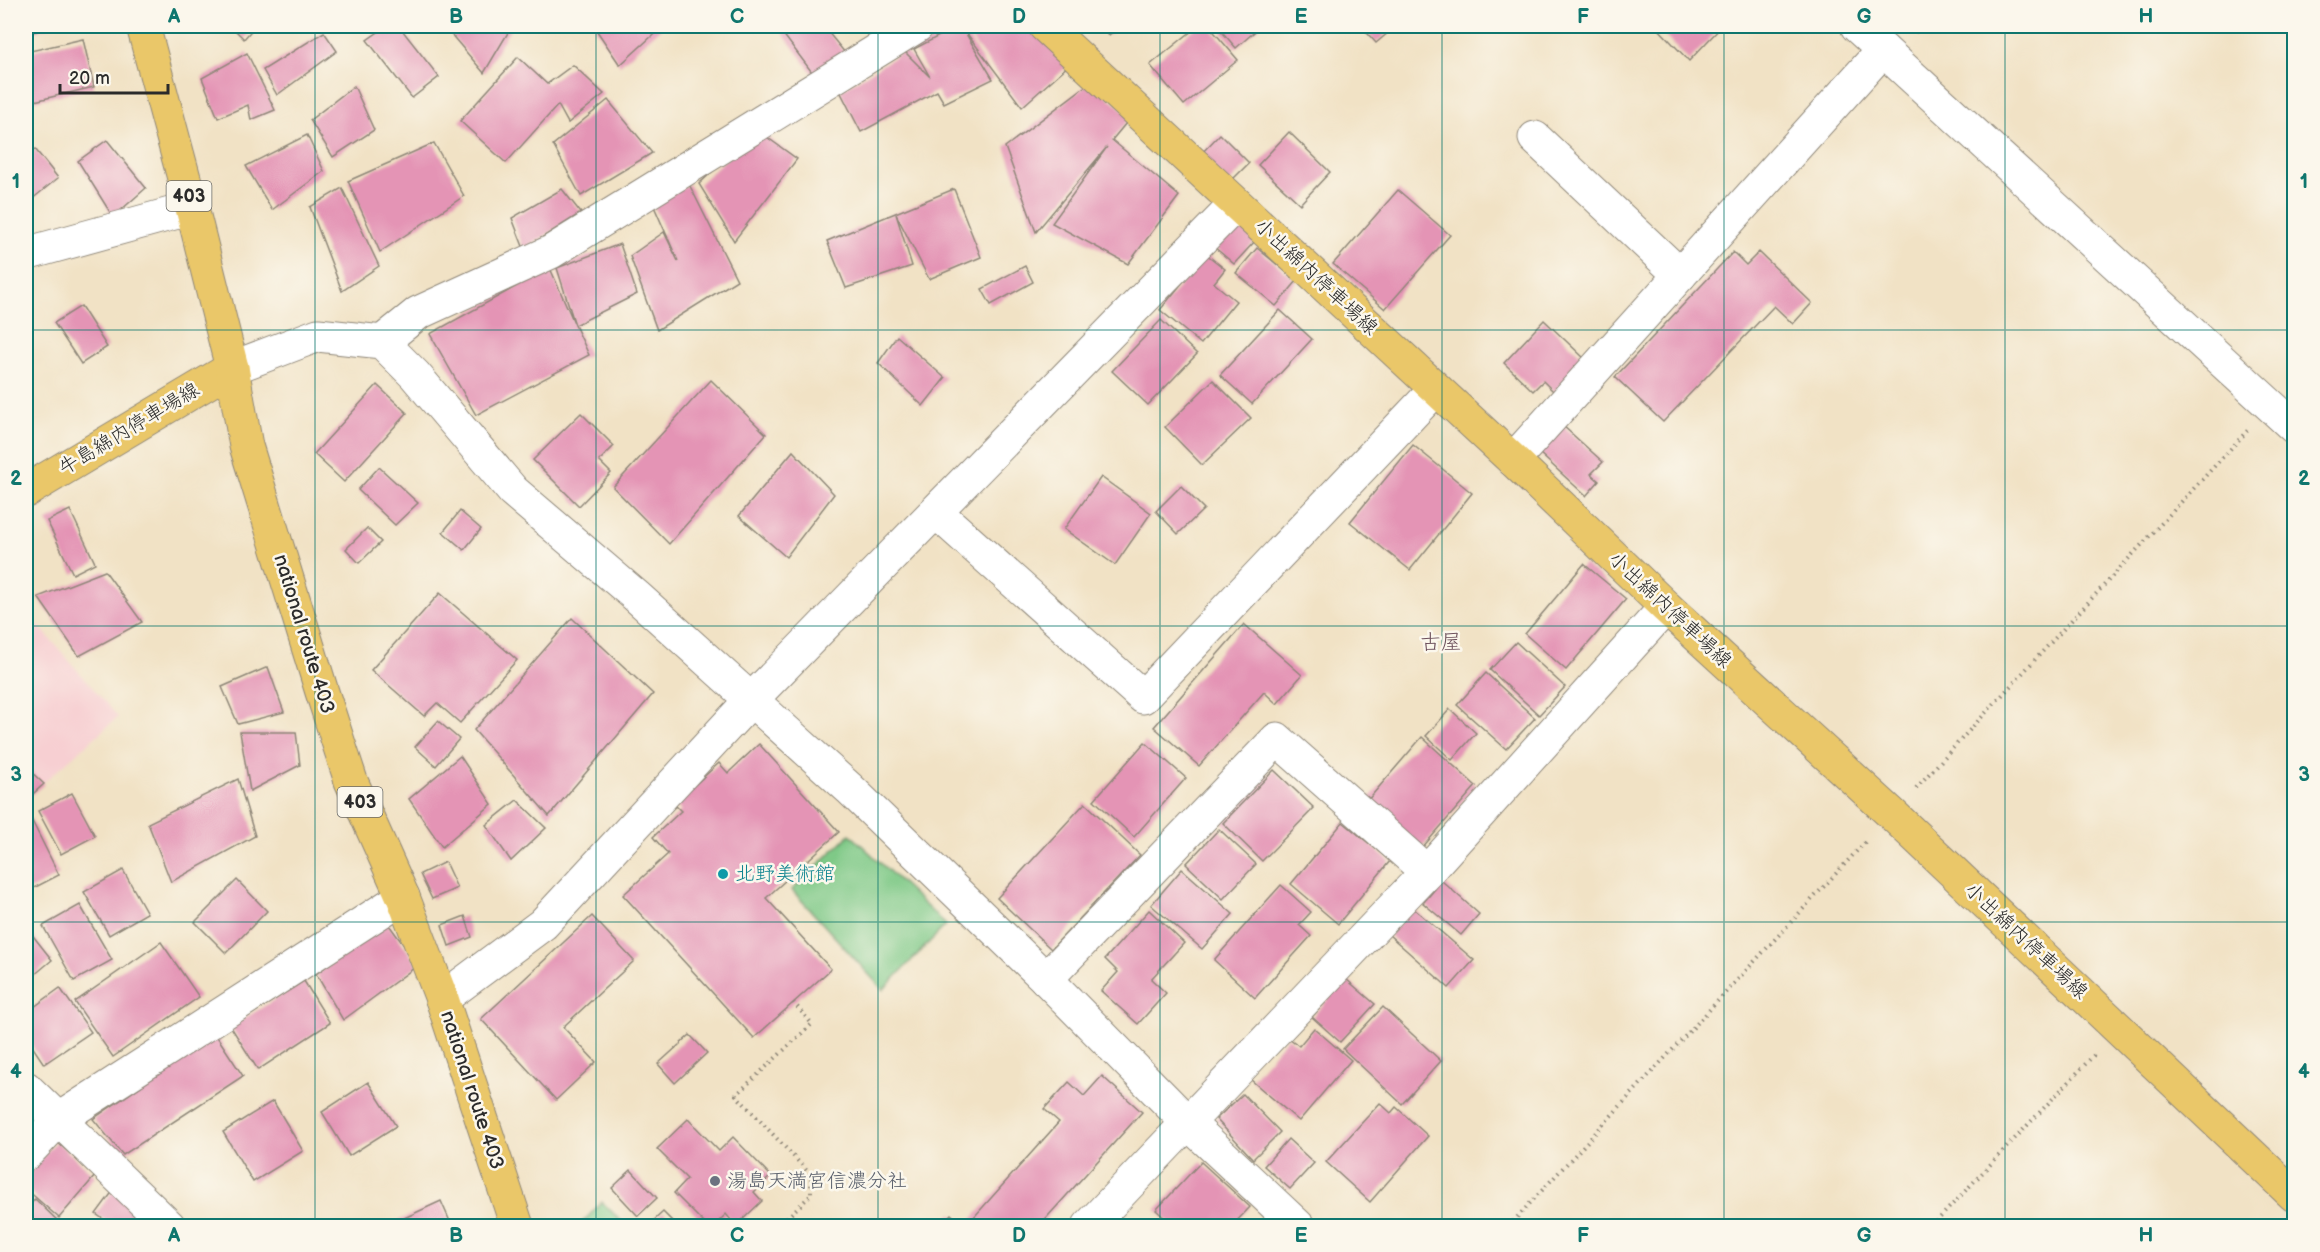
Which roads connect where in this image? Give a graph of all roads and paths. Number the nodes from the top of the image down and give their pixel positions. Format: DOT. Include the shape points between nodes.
graph roads {
  1 [pos="143,26"];
  2 [pos="917,26"];
  3 [pos="1048,26"];
  4 [pos="1857,26"];
  5 [pos="1882,50"];
  6 [pos="1535,138"];
  7 [pos="1236,204"];
  8 [pos="192,208"];
  9 [pos="26,249"];
  10 [pos="1680,275"];
  11 [pos="382,342"];
  12 [pos="232,368"];
  13 [pos="1436,389"];
  14 [pos="2271,405"];
  15 [pos="2295,427"];
  16 [pos="1513,460"];
  17 [pos="26,491"];
  18 [pos="936,512"];
  19 [pos="1666,607"];
  20 [pos="751,700"];
  21 [pos="1892,814"];
  22 [pos="1427,872"];
  23 [pos="403,897"];
  24 [pos="1046,979"];
  25 [pos="442,999"];
  26 [pos="793,1002"];
  27 [pos="2119,1029"];
  28 [pos="26,1088"];
  29 [pos="58,1119"];
  30 [pos="1187,1122"];
  31 [pos="26,1154"];
  32 [pos="2295,1195"];
  33 [pos="169,1227"];
  34 [pos="517,1227"];
  35 [pos="778,1227"];
  36 [pos="1089,1227"];
  37 [pos="1298,1227"];
  38 [pos="1509,1227"];
  39 [pos="1932,1227"];
  1 -- 8 [label="main road, national route 403 / 403"];
  2 -- 11 [label="street" via="550,252 418,313"];
  3 -- 7 [label="main road, 小出綿内停車場線"];
  4 -- 5 [label="street"];
  5 -- 10 [label="street"];
  5 -- 14 [label="street"];
  6 -- 10 [label="street"];
  7 -- 13 [label="main road, 小出綿内停車場線"];
  7 -- 18 [label="street"];
  8 -- 9 [label="street" via="29,253"];
  8 -- 12 [label="main road, national route 403 / 403"];
  10 -- 16 [label="street"];
  11 -- 12 [label="street" via="318,335"];
  11 -- 20 [label="street" via="513,491"];
  12 -- 17 [label="main road, 牛島綿内停車場線"];
  12 -- 23 [label="main road, national route 403 / 403" via="246,446 329,714 351,781"];
  13 -- 16 [label="main road, 小出綿内停車場線"];
  13 -- 18 [label="street" via="1143,697"];
  14 -- 15 [label="street"];
  14 -- 21 [label="path"];
  16 -- 19 [label="main road, 小出綿内停車場線"];
  18 -- 20 [label="street"];
  19 -- 21 [label="main road, 小出綿内停車場線"];
  19 -- 22 [label="street"];
  20 -- 24 [label="street" via="850,789"];
  20 -- 25 [label="street" via="543,924"];
  21 -- 27 [label="main road, 小出綿内停車場線"];
  21 -- 38 [label="path"];
  22 -- 24 [label="street" via="1277,739"];
  22 -- 30 [label="street"];
  23 -- 25 [label="main road, national route 403 / 403"];
  23 -- 29 [label="street"];
  24 -- 30 [label="street"];
  25 -- 34 [label="main road, national route 403 / 403"];
  26 -- 35 [label="path" via="812,1024 736,1095 811,1175 811,1195"];
  27 -- 32 [label="main road, 小出綿内停車場線"];
  27 -- 39 [label="path"];
  28 -- 29 [label="street"];
  29 -- 31 [label="street"];
  29 -- 33 [label="street"];
  30 -- 36 [label="street"];
  30 -- 37 [label="street"];
}
